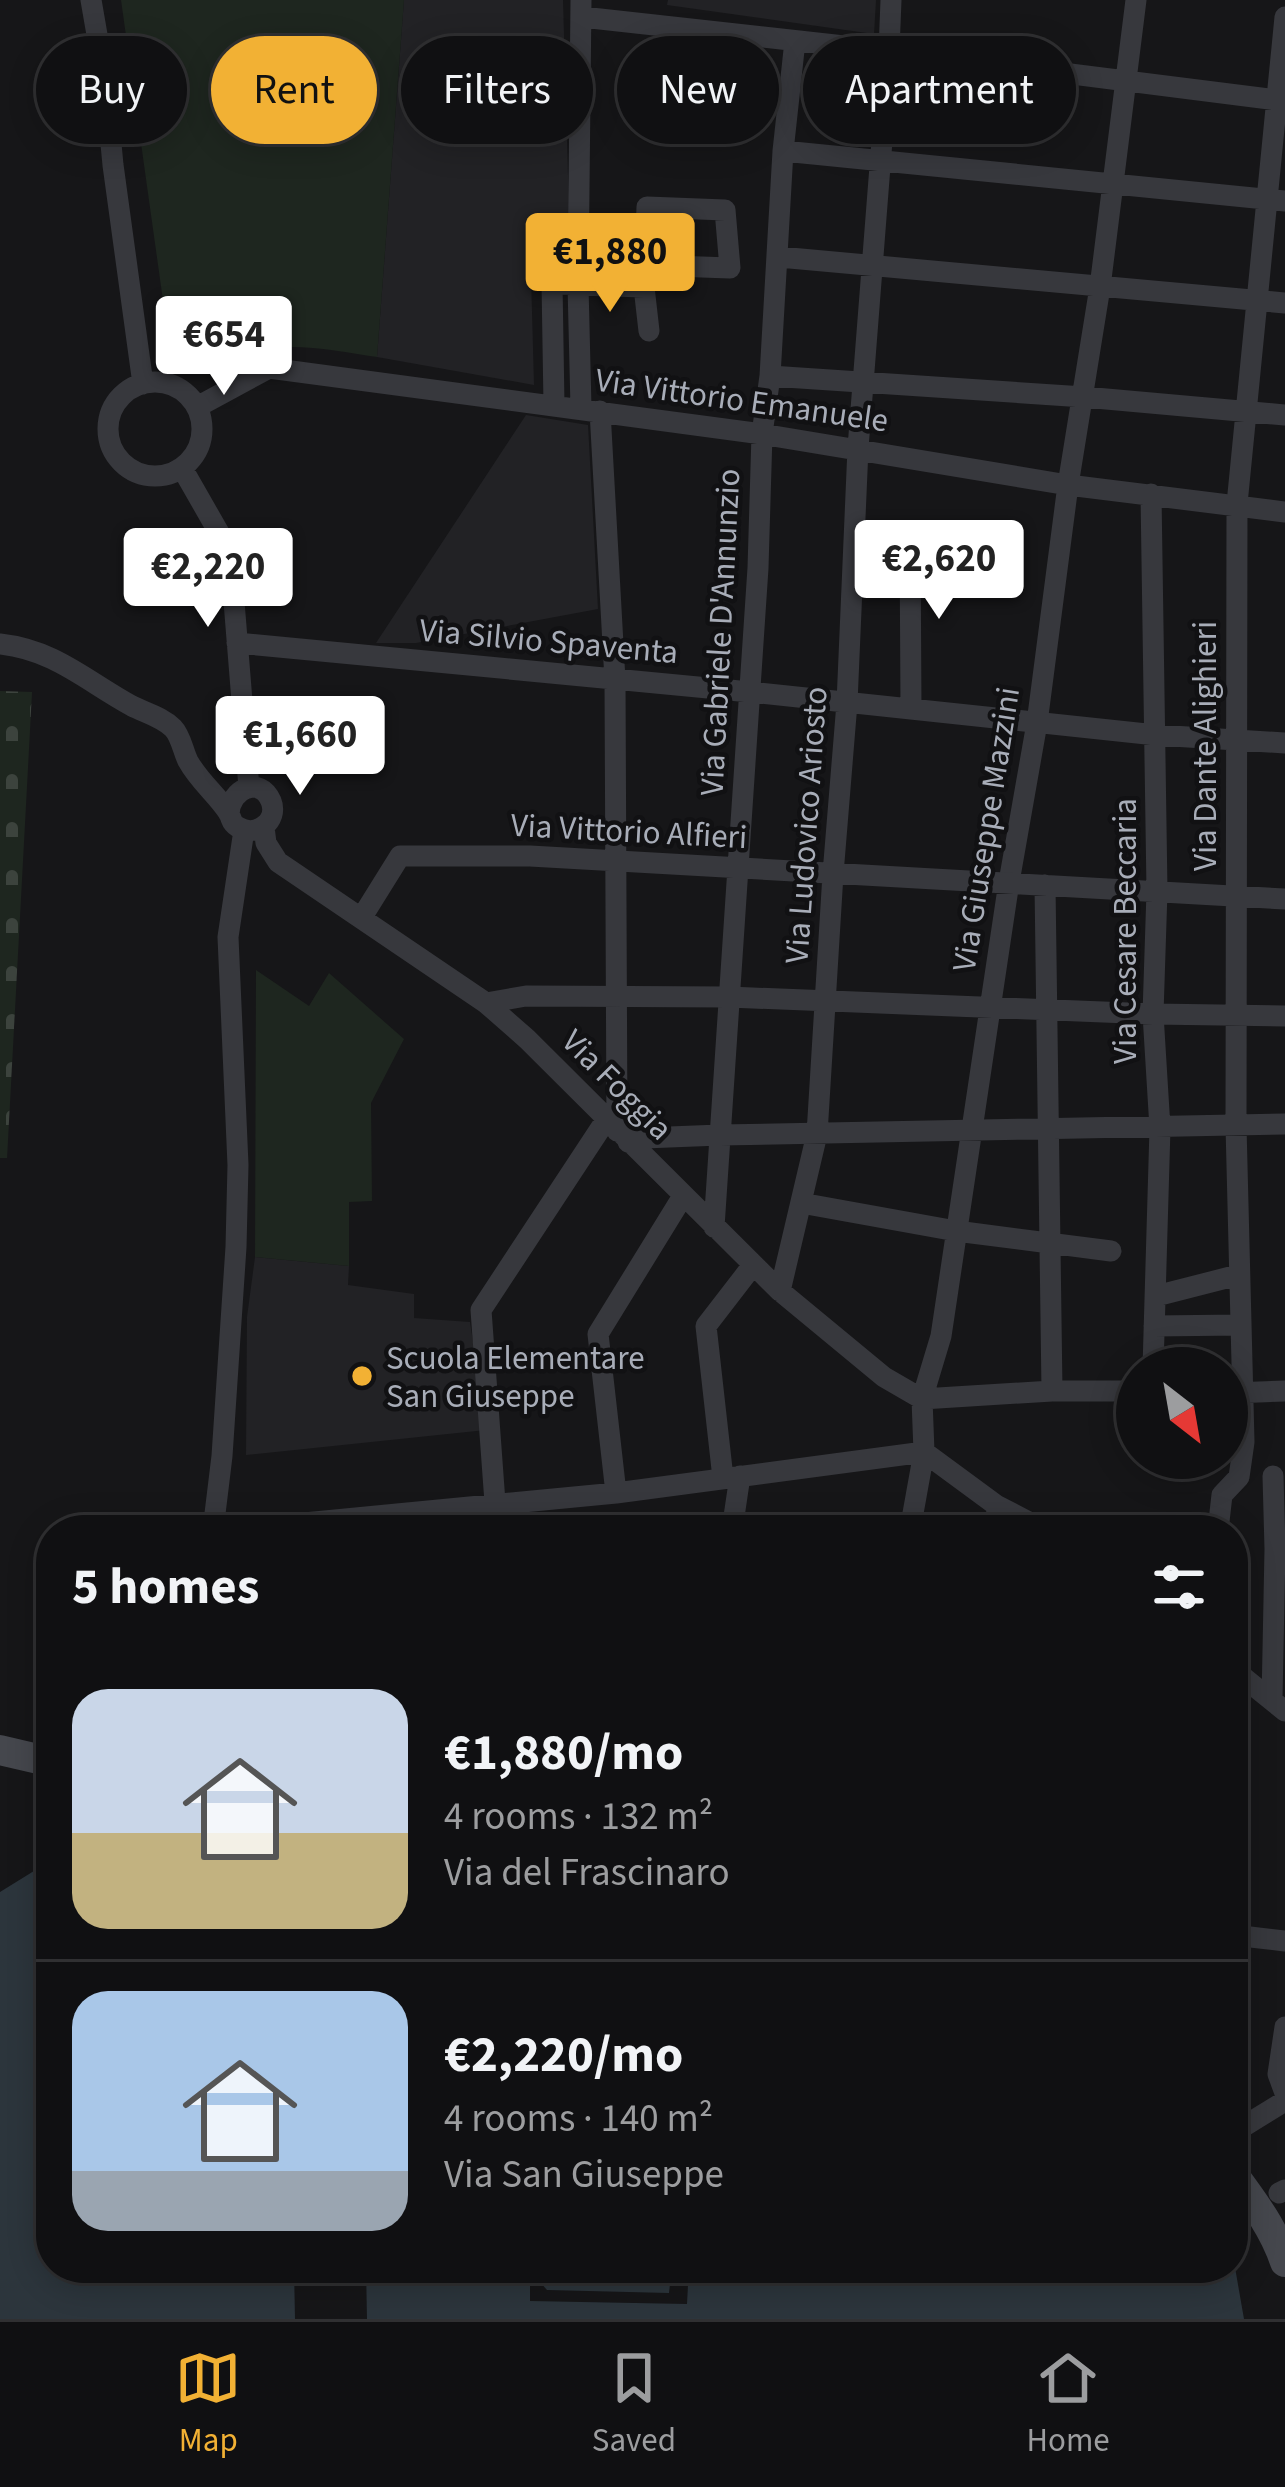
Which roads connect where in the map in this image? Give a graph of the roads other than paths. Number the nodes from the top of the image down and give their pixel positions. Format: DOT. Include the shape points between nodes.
graph roads {
  1 [pos="91,0"];
  2 [pos="891,0"];
  3 [pos="1136,0"];
  4 [pos="582,8"];
  5 [pos="1285,17"];
  6 [pos="890,36"];
  7 [pos="795,40"];
  8 [pos="803,41"];
  9 [pos="1076,75"];
  10 [pos="1126,82"];
  11 [pos="1281,100"];
  12 [pos="880,144"];
  13 [pos="783,151"];
  14 [pos="879,160"];
  15 [pos="1115,186"];
  16 [pos="1275,200"];
  17 [pos="779,256"];
  18 [pos="872,264"];
  19 [pos="645,276"];
  20 [pos="578,285"];
  21 [pos="1100,287"];
  22 [pos="1257,300"];
  23 [pos="1285,303"];
  24 [pos="649,331"];
  25 [pos="770,376"];
  26 [pos="863,383"];
  27 [pos="143,384"];
  28 [pos="1084,397"];
  29 [pos="554,405"];
  30 [pos="197,407"];
  31 [pos="591,410"];
  32 [pos="1246,413"];
  33 [pos="1285,415"];
  34 [pos="762,434"];
  35 [pos="858,448"];
  36 [pos="182,468"];
  37 [pos="1068,485"];
  38 [pos="1151,494"];
  39 [pos="1237,504"];
  40 [pos="1285,512"];
  41 [pos="910,536"];
  42 [pos="237,643"];
  43 [pos="0,644"];
  44 [pos="615,680"];
  45 [pos="750,692"];
  46 [pos="847,704"];
  47 [pos="911,709"];
  48 [pos="1037,723"];
  49 [pos="1156,735"];
  50 [pos="1236,738"];
  51 [pos="1285,743"];
  52 [pos="249,788"];
  53 [pos="246,824"];
  54 [pos="616,861"];
  55 [pos="740,868"];
  56 [pos="833,874"];
  57 [pos="1009,882"];
  58 [pos="1045,885"];
  59 [pos="1157,891"];
  60 [pos="1237,897"];
  61 [pos="1285,899"];
  62 [pos="362,917"];
  63 [pos="615,996"];
  64 [pos="729,997"];
  65 [pos="826,1002"];
  66 [pos="487,1003"];
  67 [pos="990,1007"];
  68 [pos="1048,1009"];
  69 [pos="1153,1014"];
  70 [pos="1236,1016"];
  71 [pos="1285,1016"];
  72 [pos="1285,1124"];
  73 [pos="1236,1126"];
  74 [pos="1160,1128"];
  75 [pos="974,1129"];
  76 [pos="1047,1129"];
  77 [pos="617,1131"];
  78 [pos="817,1134"];
  79 [pos="720,1135"];
  80 [pos="683,1196"];
  81 [pos="801,1203"];
  82 [pos="714,1227"];
  83 [pos="956,1231"];
  84 [pos="1051,1242"];
  85 [pos="1111,1250"];
  86 [pos="754,1265"];
  87 [pos="1238,1275"];
  88 [pos="779,1291"];
  89 [pos="1156,1296"];
  90 [pos="1239,1325"];
  91 [pos="1154,1326"];
  92 [pos="1154,1347"];
  93 [pos="1237,1347"];
  94 [pos="1285,1390"];
  95 [pos="1052,1391"];
  96 [pos="1116,1391"];
  97 [pos="1248,1392"];
  98 [pos="922,1400"];
  99 [pos="924,1452"];
  100 [pos="1279,1476"];
  101 [pos="732,1477"];
  102 [pos="1248,1477"];
  103 [pos="1237,1479"];
  104 [pos="616,1493"];
  105 [pos="495,1504"];
  106 [pos="996,1505"];
  107 [pos="214,1515"];
  108 [pos="383,1515"];
  109 [pos="496,1515"];
  110 [pos="732,1515"];
  111 [pos="913,1515"];
  112 [pos="997,1515"];
  113 [pos="1015,1515"];
  114 [pos="1220,1515"];
  115 [pos="1279,1631"];
  116 [pos="1248,1681"];
  117 [pos="1279,1706"];
  118 [pos="0,1750"];
  119 [pos="36,1758"];
  120 [pos="1248,1937"];
  121 [pos="1285,1941"];
  122 [pos="1285,2027"];
  123 [pos="1285,2097"];
  124 [pos="1248,2123"];
  125 [pos="1248,2194"];
  126 [pos="1283,2251"];
  1 -- 27 [label="street"];
  2 -- 6 [label="street, Via Ludovico Ariosto"];
  3 -- 10 [label="street, Via Giuseppe Mazzini"];
  4 -- 7 [label="street"];
  4 -- 20 [label="street"];
  5 -- 11 [label="street, Via Dante Alighieri"];
  7 -- 8 [label="street"];
  7 -- 13 [label="street, Via Gabriele D'Annunzio"];
  9 -- 10 [label="street"];
  10 -- 11 [label="street"];
  10 -- 15 [label="street, Via Giuseppe Mazzini"];
  11 -- 16 [label="street, Via Dante Alighieri"];
  12 -- 14 [label="street, Via Ludovico Ariosto"];
  13 -- 14 [label="street"];
  13 -- 17 [label="street, Via Gabriele D'Annunzio"];
  14 -- 15 [label="street"];
  14 -- 18 [label="street, Via Ludovico Ariosto"];
  15 -- 16 [label="street"];
  15 -- 21 [label="street, Via Giuseppe Mazzini"];
  16 -- 22 [label="street, Via Dante Alighieri"];
  17 -- 18 [label="street"];
  17 -- 25 [label="street, Via Gabriele D'Annunzio"];
  18 -- 21 [label="street"];
  18 -- 26 [label="street, Via Ludovico Ariosto"];
  19 -- 19 [label="street" via="647,208 725,210 730,268"];
  19 -- 20 [label="street"];
  19 -- 24 [label="street"];
  20 -- 29 [label="street" via="552,283"];
  20 -- 31 [label="street"];
  21 -- 22 [label="street"];
  21 -- 28 [label="street, Via Giuseppe Mazzini"];
  22 -- 23 [label="street"];
  22 -- 32 [label="street, Via Dante Alighieri"];
  25 -- 26 [label="street"];
  25 -- 34 [label="street, Via Gabriele D'Annunzio"];
  26 -- 28 [label="street"];
  26 -- 35 [label="street, Via Ludovico Ariosto"];
  27 -- 30 [label="street" via="174,386"];
  27 -- 36 [label="street" via="117,402 112,449 135,472"];
  28 -- 32 [label="street"];
  28 -- 37 [label="street, Via Giuseppe Mazzini"];
  29 -- 30 [label="street, Via Vittorio Emanuele" via="269,368"];
  29 -- 31 [label="street, Via Vittorio Emanuele"];
  30 -- 36 [label="street" via="202,434"];
  31 -- 34 [label="street, Via Vittorio Emanuele"];
  31 -- 44 [label="street"];
  32 -- 33 [label="street"];
  32 -- 39 [label="street, Via Dante Alighieri"];
  34 -- 35 [label="street, Via Vittorio Emanuele"];
  34 -- 45 [label="street, Via Gabriele D'Annunzio"];
  35 -- 37 [label="street, Via Vittorio Emanuele"];
  35 -- 46 [label="street, Via Ludovico Ariosto"];
  36 -- 42 [label="street" via="230,552"];
  37 -- 38 [label="street, Via Vittorio Emanuele"];
  37 -- 48 [label="street, Via Giuseppe Mazzini"];
  38 -- 39 [label="street, Via Vittorio Emanuele"];
  38 -- 49 [label="street, Via Cesare Beccaria"];
  39 -- 40 [label="street, Via Vittorio Emanuele"];
  39 -- 50 [label="street, Via Dante Alighieri"];
  41 -- 47 [label="street"];
  42 -- 44 [label="street, Via Silvio Spaventa"];
  42 -- 52 [label="street"];
  43 -- 53 [label="street" via="61,661 175,730 199,779"];
  44 -- 45 [label="street, Via Silvio Spaventa"];
  44 -- 54 [label="street"];
  45 -- 46 [label="street, Via Silvio Spaventa"];
  45 -- 55 [label="street, Via Gabriele D'Annunzio"];
  46 -- 47 [label="street, Via Silvio Spaventa"];
  46 -- 56 [label="street, Via Ludovico Ariosto"];
  47 -- 48 [label="street, Via Silvio Spaventa"];
  48 -- 49 [label="street, Via Silvio Spaventa"];
  48 -- 57 [label="street, Via Giuseppe Mazzini"];
  49 -- 50 [label="street, Via Silvio Spaventa"];
  49 -- 59 [label="street, Via Cesare Beccaria"];
  50 -- 51 [label="street, Via Silvio Spaventa"];
  50 -- 60 [label="street, Via Dante Alighieri"];
  52 -- 53 [label="street" via="229,807"];
  52 -- 53 [label="street" via="263,791 272,815"];
  53 -- 62 [label="street, Via Foggia" via="278,862"];
  53 -- 107 [label="street" via="228,937 238,1166"];
  54 -- 55 [label="street, Via Vittorio Alfieri"];
  54 -- 62 [label="street, Via Vittorio Alfieri" via="400,856"];
  54 -- 63 [label="street"];
  55 -- 56 [label="street, Via Vittorio Alfieri"];
  55 -- 64 [label="street, Via Gabriele D'Annunzio"];
  56 -- 57 [label="street, Via Vittorio Alfieri"];
  56 -- 65 [label="street, Via Ludovico Ariosto"];
  57 -- 58 [label="street, Via Vittorio Alfieri"];
  57 -- 67 [label="street, Via Giuseppe Mazzini"];
  58 -- 59 [label="street, Via Vittorio Alfieri"];
  58 -- 68 [label="street"];
  59 -- 60 [label="street, Via Vittorio Alfieri"];
  59 -- 69 [label="street, Via Cesare Beccaria"];
  60 -- 61 [label="street, Via Vittorio Alfieri"];
  60 -- 70 [label="street, Via Dante Alighieri"];
  62 -- 66 [label="street, Via Foggia"];
  63 -- 64 [label="street"];
  63 -- 66 [label="street"];
  63 -- 77 [label="street"];
  64 -- 65 [label="street"];
  64 -- 79 [label="street, Via Gabriele D'Annunzio"];
  65 -- 67 [label="street"];
  65 -- 78 [label="street, Via Ludovico Ariosto"];
  66 -- 77 [label="street, Via Foggia"];
  67 -- 68 [label="street"];
  67 -- 75 [label="street, Via Giuseppe Mazzini"];
  68 -- 69 [label="street"];
  68 -- 76 [label="street"];
  69 -- 70 [label="street"];
  69 -- 74 [label="street, Via Cesare Beccaria"];
  70 -- 71 [label="street"];
  70 -- 73 [label="street, Via Dante Alighieri"];
  72 -- 73 [label="street"];
  73 -- 74 [label="street"];
  73 -- 87 [label="street, Via Dante Alighieri"];
  74 -- 76 [label="street"];
  74 -- 89 [label="street, Via Cesare Beccaria"];
  75 -- 76 [label="street"];
  75 -- 78 [label="street"];
  75 -- 83 [label="street, Via Giuseppe Mazzini"];
  76 -- 84 [label="street"];
  77 -- 79 [label="street"];
  77 -- 80 [label="street, Via Foggia"];
  77 -- 105 [label="street" via="481,1310"];
  78 -- 79 [label="street"];
  78 -- 81 [label="street, Via Ludovico Ariosto"];
  79 -- 82 [label="street, Via Gabriele D'Annunzio"];
  80 -- 82 [label="street, Via Foggia"];
  80 -- 104 [label="street" via="598,1334"];
  81 -- 83 [label="street"];
  81 -- 88 [label="street, Via Ludovico Ariosto"];
  82 -- 86 [label="street, Via Foggia"];
  83 -- 84 [label="street"];
  83 -- 98 [label="street, Via Giuseppe Mazzini" via="941,1336"];
  84 -- 85 [label="street"];
  84 -- 95 [label="street"];
  86 -- 88 [label="street, Via Foggia"];
  86 -- 101 [label="street" via="706,1325"];
  87 -- 89 [label="street"];
  87 -- 90 [label="street, Via Dante Alighieri"];
  88 -- 98 [label="street, Via Foggia"];
  89 -- 91 [label="street, Via Cesare Beccaria"];
  90 -- 91 [label="street"];
  90 -- 93 [label="street, Via Dante Alighieri"];
  91 -- 92 [label="street, Via Cesare Beccaria"];
  94 -- 97 [label="street"];
  95 -- 96 [label="street"];
  95 -- 98 [label="street"];
  98 -- 99 [label="street, Via Giuseppe Mazzini"];
  99 -- 101 [label="street"];
  99 -- 106 [label="street"];
  99 -- 111 [label="street, Via Giuseppe Mazzini"];
  100 -- 102 [label="street"];
  100 -- 115 [label="street"];
  101 -- 104 [label="street"];
  101 -- 110 [label="street"];
  103 -- 114 [label="street, Via Dante Alighieri" via="1222,1495"];
  104 -- 105 [label="street"];
  105 -- 108 [label="street"];
  105 -- 109 [label="street"];
  106 -- 112 [label="street"];
  106 -- 113 [label="street"];
  115 -- 117 [label="street"];
  116 -- 117 [label="street"];
  118 -- 119 [label="street"];
  120 -- 121 [label="street"];
  122 -- 123 [label="street" via="1278,2074"];
  123 -- 124 [label="street"];
  125 -- 126 [label="street"];
}
